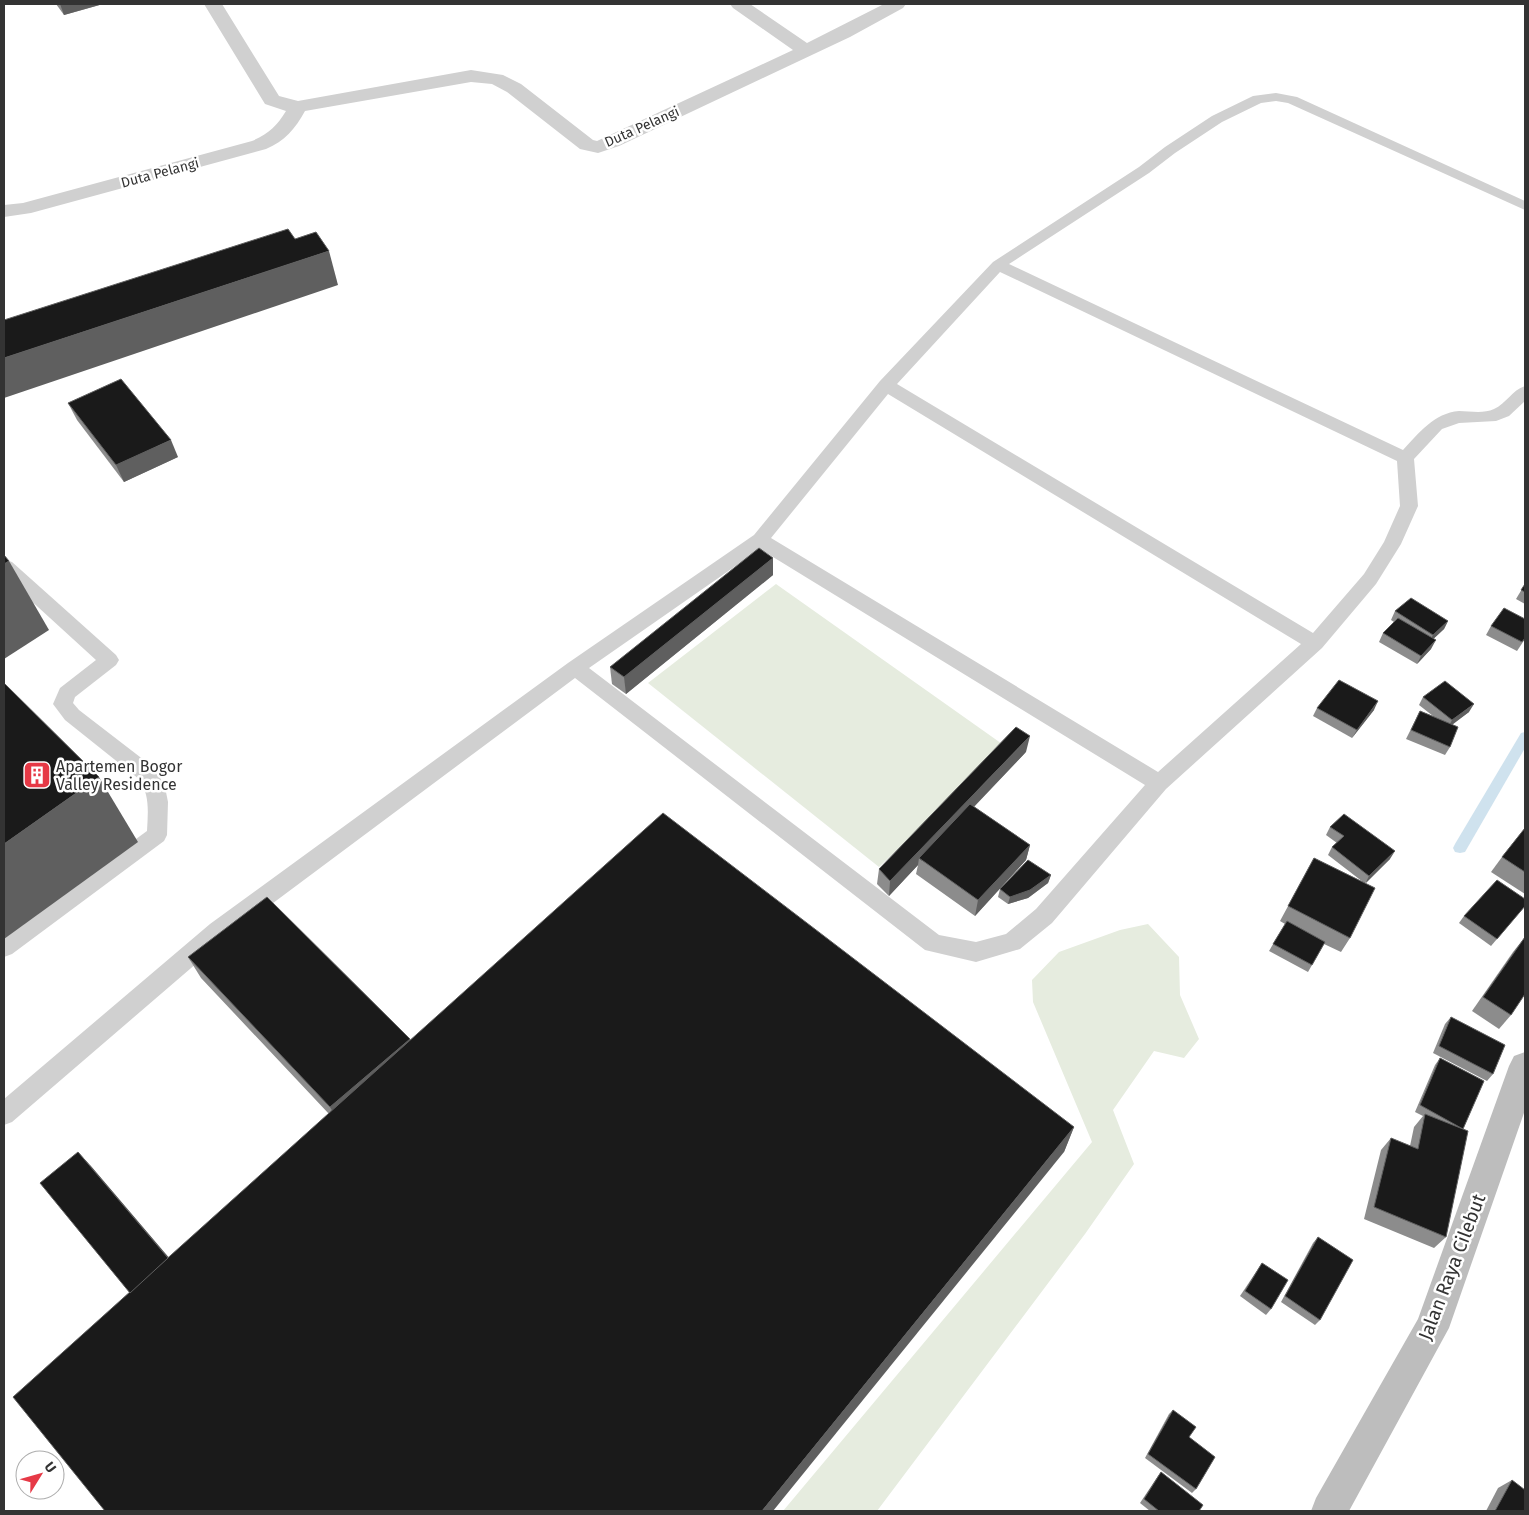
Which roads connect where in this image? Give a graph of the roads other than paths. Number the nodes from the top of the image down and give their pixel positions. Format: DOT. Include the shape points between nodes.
graph roads {
  1 [pos="213,4"];
  2 [pos="739,4"];
  3 [pos="897,4"];
  4 [pos="806,51"];
  5 [pos="298,107"];
  6 [pos="1525,206"];
  7 [pos="4,211"];
  8 [pos="998,265"];
  9 [pos="886,385"];
  10 [pos="1525,392"];
  11 [pos="1405,458"];
  12 [pos="760,540"];
  13 [pos="4,569"];
  14 [pos="1315,644"];
  15 [pos="575,668"];
  16 [pos="1159,783"];
  17 [pos="4,947"];
  18 [pos="1525,1066"];
  19 [pos="4,1114"];
  20 [pos="1329,1511"];
  1 -- 5 [label="street, Duta Pelangi" via="272,100 283,106"];
  2 -- 4 [label="street"];
  3 -- 4 [label="street, Duta Pelangi"];
  4 -- 5 [label="street, Duta Pelangi" via="598,147 587,145 514,88 496,79 471,76"];
  5 -- 7 [label="street, Duta Pelangi" via="284,132 274,140 24,209"];
  6 -- 8 [label="lane" via="1292,100 1276,97 1258,99 1217,119"];
  8 -- 9 [label="lane"];
  8 -- 11 [label="lane"];
  9 -- 12 [label="lane"];
  9 -- 14 [label="lane"];
  10 -- 11 [label="lane" via="1503,412 1490,417 1457,417 1436,425"];
  11 -- 14 [label="lane" via="1409,506 1392,544 1370,579"];
  12 -- 15 [label="lane"];
  12 -- 16 [label="lane"];
  13 -- 17 [label="lane" via="6,567 109,660 67,693 63,704 72,715 146,773 158,792 158,805 157,835"];
  14 -- 16 [label="lane"];
  15 -- 16 [label="lane" via="933,943 976,952 1012,942 1044,916"];
  15 -- 19 [label="lane" via="218,931"];
  18 -- 20 [label="main road, Jalan Raya Cilebut" via="1432,1328"];
}
